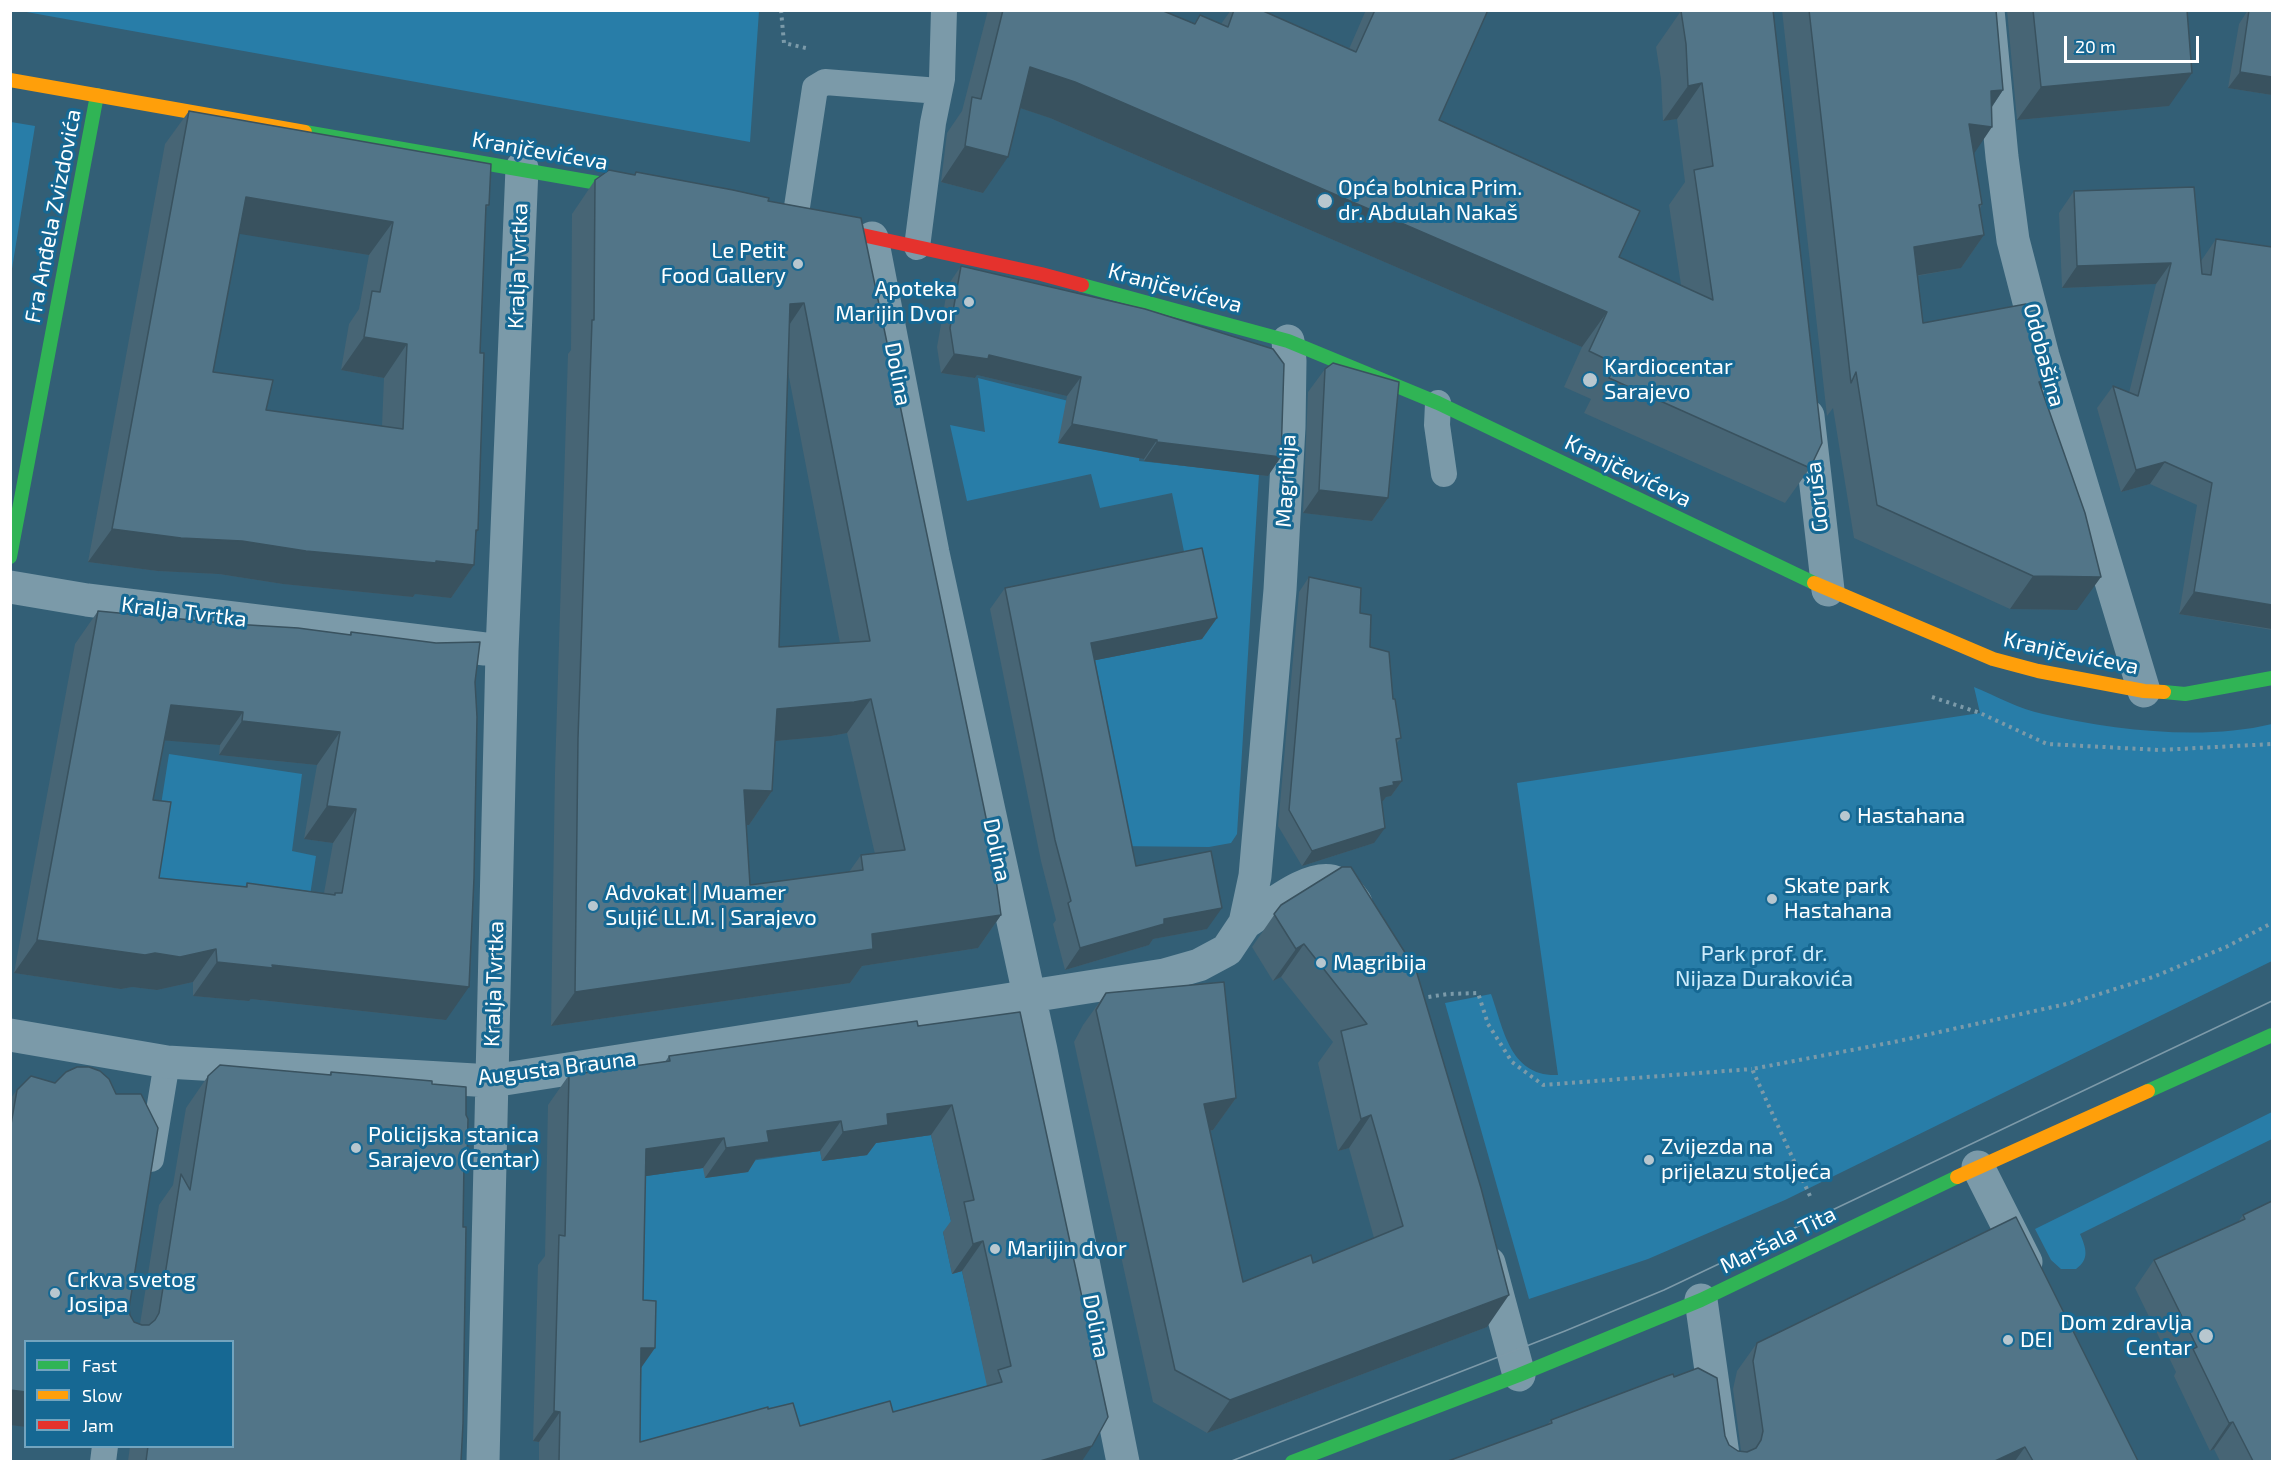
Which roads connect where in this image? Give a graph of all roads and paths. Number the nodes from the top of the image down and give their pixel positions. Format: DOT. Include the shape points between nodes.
graph roads {
  1 [pos="944,10"];
  2 [pos="1988,10"];
  3 [pos="10,80"];
  4 [pos="939,91"];
  5 [pos="97,95"];
  6 [pos="522,168"];
  7 [pos="647,192"];
  8 [pos="789,218"];
  9 [pos="872,238"];
  10 [pos="917,247"];
  11 [pos="1288,341"];
  12 [pos="1805,388"];
  13 [pos="1438,403"];
  14 [pos="1444,474"];
  15 [pos="10,557"];
  16 [pos="10,587"];
  17 [pos="1828,590"];
  18 [pos="502,651"];
  19 [pos="2272,678"];
  20 [pos="2144,691"];
  21 [pos="1932,697"];
  22 [pos="2272,744"];
  23 [pos="1245,923"];
  24 [pos="2272,923"];
  25 [pos="1373,927"];
  26 [pos="1029,996"];
  27 [pos="1418,1000"];
  28 [pos="10,1035"];
  29 [pos="2272,1035"];
  30 [pos="167,1062"];
  31 [pos="1752,1069"];
  32 [pos="492,1081"];
  33 [pos="1978,1167"];
  34 [pos="148,1176"];
  35 [pos="1809,1196"];
  36 [pos="1480,1229"];
  37 [pos="2037,1285"];
  38 [pos="1701,1300"];
  39 [pos="1519,1376"];
  40 [pos="483,1461"];
  41 [pos="1123,1461"];
  42 [pos="1292,1461"];
  43 [pos="1724,1461"];
  1 -- 4 [label="lane"];
  2 -- 20 [label="street, Odobašina" via="2013,240 2043,356"];
  3 -- 5 [label="street, Kranjčevićeva"];
  4 -- 8 [label="lane" via="825,82 815,88"];
  4 -- 10 [label="lane"];
  5 -- 6 [label="street, Kranjčevićeva"];
  5 -- 15 [label="street, Fra Anđela Zvizdovića"];
  6 -- 7 [label="street, Kranjčevićeva"];
  6 -- 18 [label="street, Kralja Tvrtka"];
  8 -- 9 [label="street, Kranjčevićeva"];
  9 -- 10 [label="street, Kranjčevićeva"];
  9 -- 26 [label="street, Dolina" via="933,554"];
  10 -- 11 [label="street, Kranjčevićeva" via="1041,274"];
  11 -- 13 [label="street, Kranjčevićeva"];
  11 -- 23 [label="street, Magribija" via="1289,427 1280,590 1255,876"];
  12 -- 17 [label="street, Goruša"];
  13 -- 14 [label="lane"];
  13 -- 17 [label="street, Kranjčevićeva"];
  16 -- 18 [label="street, Kralja Tvrtka"];
  17 -- 20 [label="street, Kranjčevićeva" via="1993,659"];
  18 -- 32 [label="street, Kralja Tvrtka"];
  19 -- 20 [label="street, Kranjčevićeva" via="2185,694"];
  21 -- 22 [label="path" via="1980,713 2047,744 2160,750"];
  23 -- 25 [label="street" via="1306,884 1322,879 1340,884"];
  23 -- 26 [label="street, Magribija" via="1227,950 1199,965 1164,975"];
  24 -- 31 [label="path" via="2153,977 2071,1003"];
  26 -- 32 [label="street, Augusta Brauna"];
  26 -- 41 [label="street, Dolina"];
  27 -- 31 [label="path" via="1478,993 1488,1024 1512,1062 1543,1085"];
  28 -- 30 [label="street, Augusta Brauna"];
  29 -- 33 [label="street, Maršala Tita"];
  30 -- 32 [label="street, Augusta Brauna"];
  30 -- 34 [label="lane"];
  31 -- 35 [label="path"];
  32 -- 40 [label="street, Kralja Tvrtka"];
  33 -- 37 [label="street"];
  33 -- 38 [label="street, Maršala Tita"];
  36 -- 39 [label="street"];
  38 -- 39 [label="street, Maršala Tita"];
  38 -- 43 [label="street"];
  39 -- 42 [label="street, Maršala Tita"];
}
